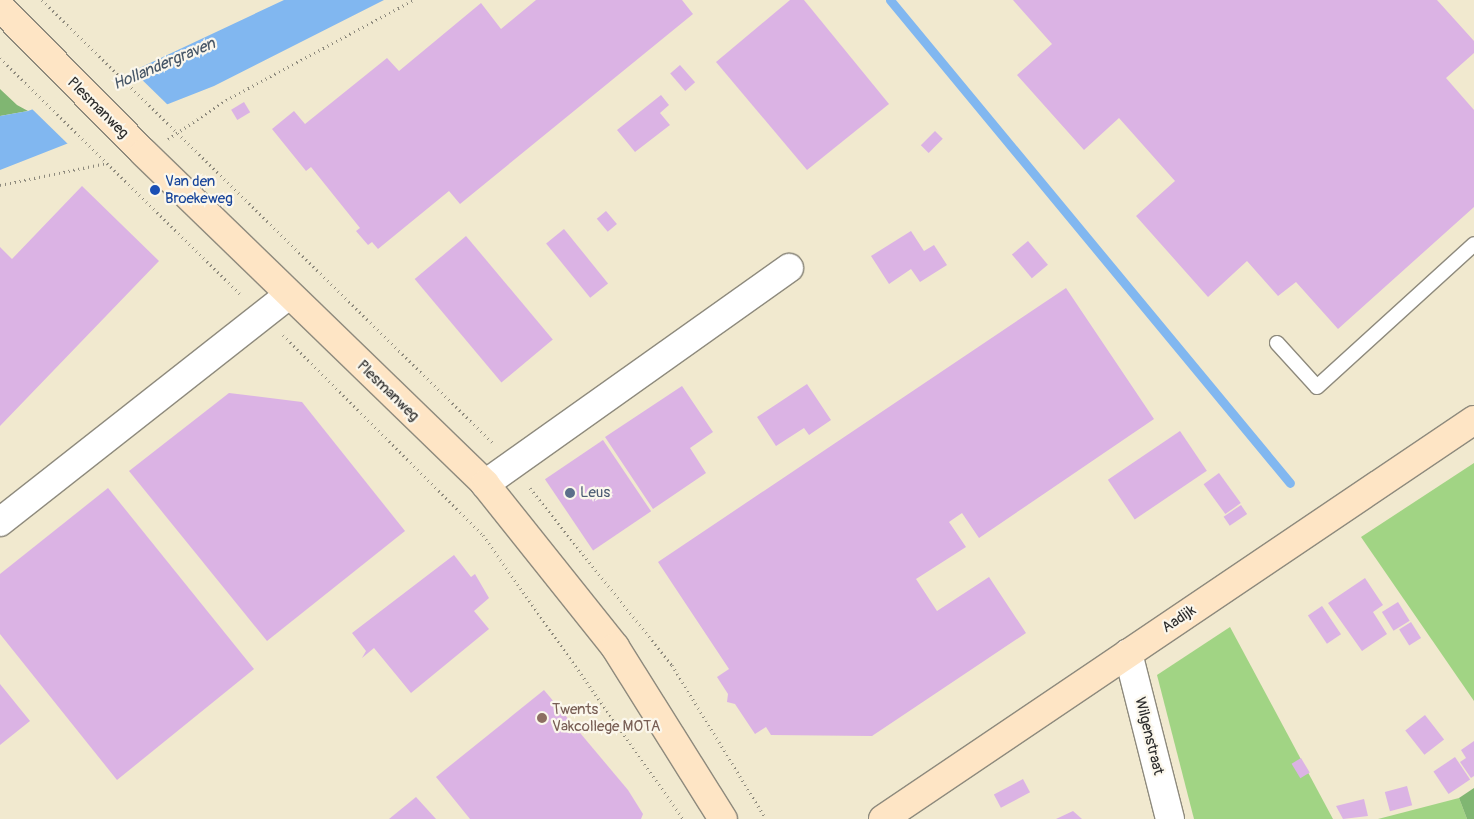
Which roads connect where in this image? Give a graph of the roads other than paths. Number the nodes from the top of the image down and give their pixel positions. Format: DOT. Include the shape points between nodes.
graph roads {
  1 [pos="0,7"];
  2 [pos="1474,244"];
  3 [pos="790,268"];
  4 [pos="288,295"];
  5 [pos="1277,343"];
  6 [pos="1474,420"];
  7 [pos="486,484"];
  8 [pos="0,522"];
  9 [pos="1128,653"];
  10 [pos="723,819"];
  11 [pos="884,819"];
  12 [pos="1170,819"];
  1 -- 4 [label="main road, Plesmanweg"];
  2 -- 5 [label="lane" via="1317,387"];
  3 -- 7 [label="street"];
  4 -- 7 [label="main road, Plesmanweg"];
  4 -- 8 [label="street" via="260,313"];
  6 -- 9 [label="main road, Aadijk"];
  7 -- 10 [label="main road, Plesmanweg" via="615,647"];
  9 -- 11 [label="main road, Aadijk"];
  9 -- 12 [label="street, Wilgenstraat"];
}
